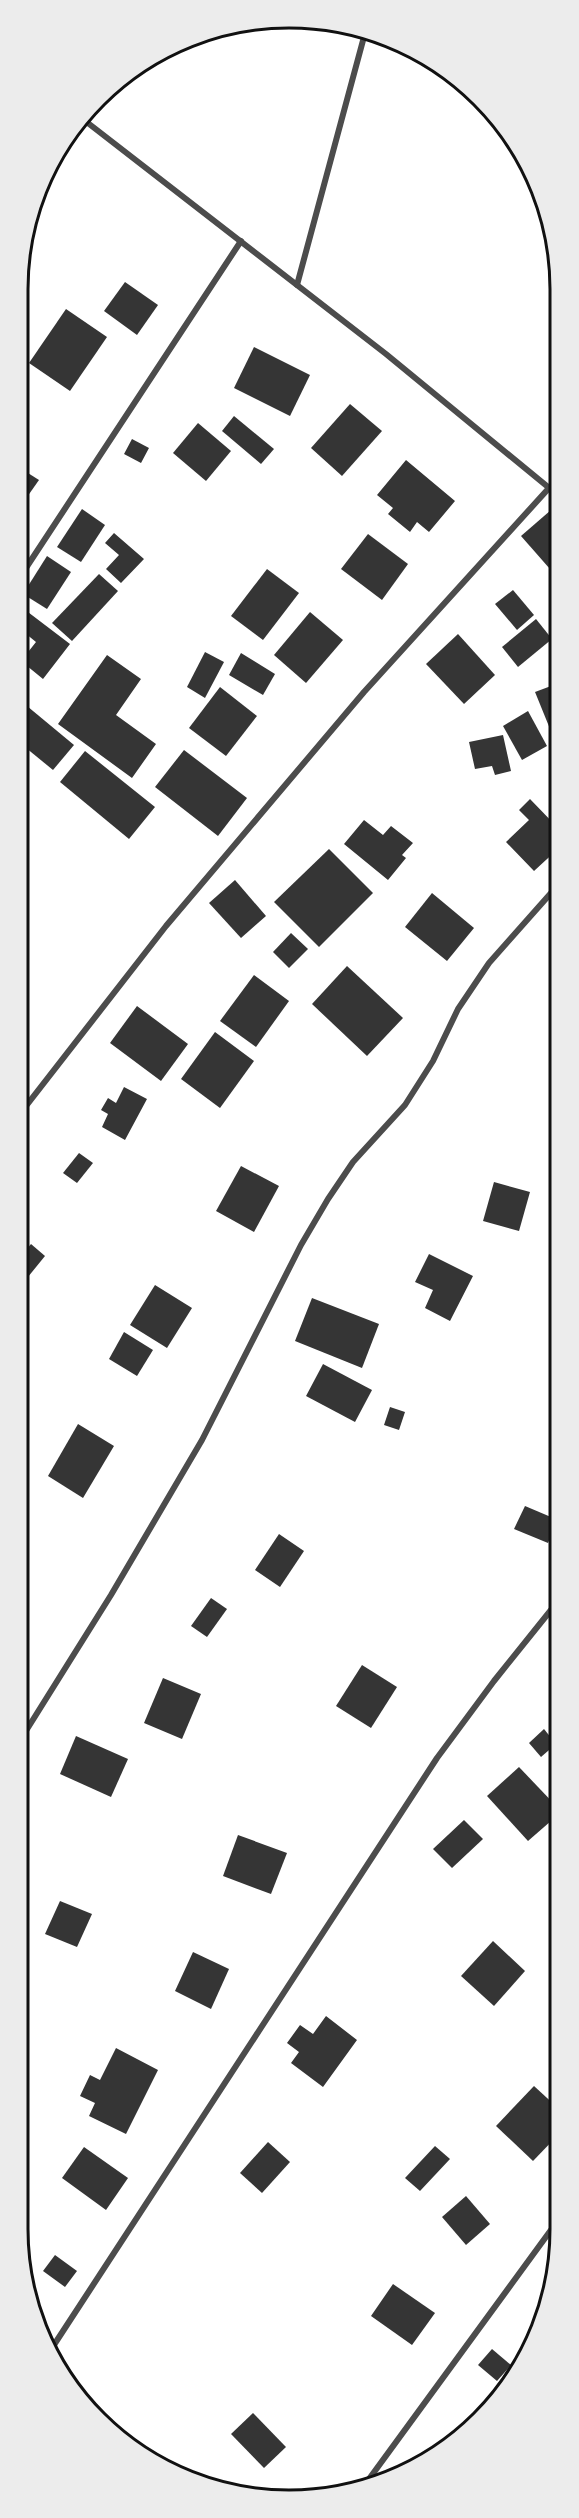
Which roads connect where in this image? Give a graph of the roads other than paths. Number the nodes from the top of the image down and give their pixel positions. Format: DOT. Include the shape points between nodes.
graph roads {
  1 [pos="363,39"];
  2 [pos="88,123"];
  3 [pos="241,241"];
  4 [pos="297,285"];
  5 [pos="549,488"];
  6 [pos="28,565"];
  7 [pos="550,894"];
  8 [pos="28,1103"];
  9 [pos="550,1611"];
  10 [pos="28,1728"];
  11 [pos="550,2231"];
  12 [pos="55,2344"];
  13 [pos="372,2476"];
  1 -- 4 [label="street"];
  2 -- 3 [label="street"];
  3 -- 4 [label="street"];
  3 -- 6 [label="street"];
  4 -- 5 [label="street"];
  5 -- 8 [label="street" via="364,692 166,926"];
  7 -- 10 [label="street" via="489,963 458,1009 433,1061 405,1105 353,1162 328,1199 202,1440"];
  9 -- 12 [label="street" via="437,1758"];
  11 -- 13 [label="street"];
}
